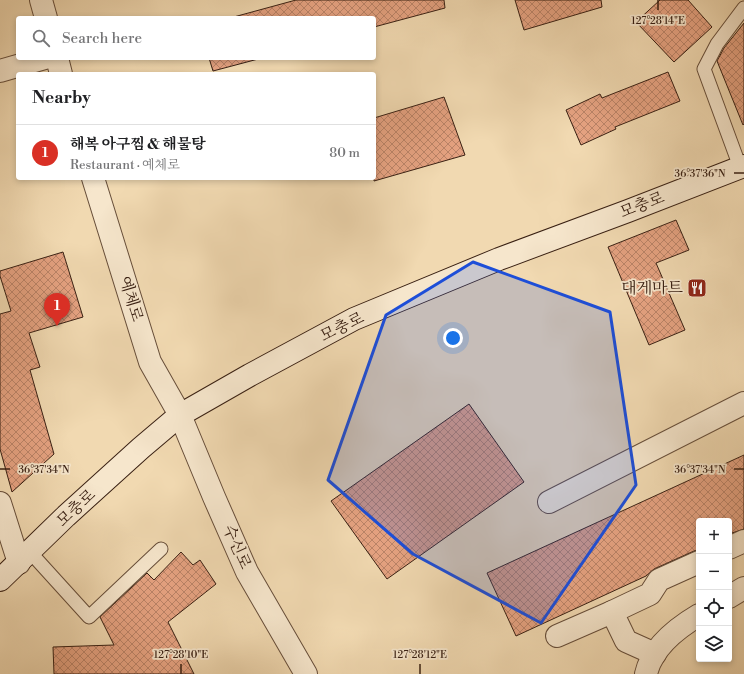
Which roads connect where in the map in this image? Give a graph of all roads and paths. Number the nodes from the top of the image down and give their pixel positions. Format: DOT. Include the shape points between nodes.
graph roads {
  1 [pos="41,0"];
  2 [pos="744,8"];
  3 [pos="45,16"];
  4 [pos="38,60"];
  5 [pos="58,60"];
  6 [pos="0,71"];
  7 [pos="61,72"];
  8 [pos="742,166"];
  9 [pos="94,180"];
  10 [pos="744,403"];
  11 [pos="180,415"];
  12 [pos="549,502"];
  13 [pos="0,503"];
  14 [pos="744,541"];
  15 [pos="732,547"];
  16 [pos="161,550"];
  17 [pos="25,557"];
  18 [pos="696,563"];
  19 [pos="0,580"];
  20 [pos="744,588"];
  21 [pos="732,595"];
  22 [pos="612,612"];
  23 [pos="696,616"];
  24 [pos="557,636"];
  25 [pos="655,654"];
  26 [pos="306,674"];
  27 [pos="646,674"];
  1 -- 3 [label="street"];
  2 -- 8 [label="lane, 모충로" via="717,44 704,69"];
  4 -- 6 [label="street"];
  5 -- 7 [label="street"];
  8 -- 11 [label="street, 모충로" via="499,259 354,319"];
  9 -- 11 [label="street, 예체로" via="150,362"];
  10 -- 12 [label="street"];
  11 -- 17 [label="street, 모충로" via="66,516"];
  11 -- 26 [label="street, 수신로" via="248,572"];
  13 -- 17 [label="street"];
  14 -- 15 [label="street"];
  16 -- 17 [label="lane" via="89,617"];
  17 -- 19 [label="street, 모충로"];
  18 -- 22 [label="street" via="659,580 650,594"];
  20 -- 21 [label="street"];
  22 -- 24 [label="street"];
  22 -- 25 [label="street" via="626,641"];
  23 -- 25 [label="street" via="662,642"];
  25 -- 27 [label="street"];
}
